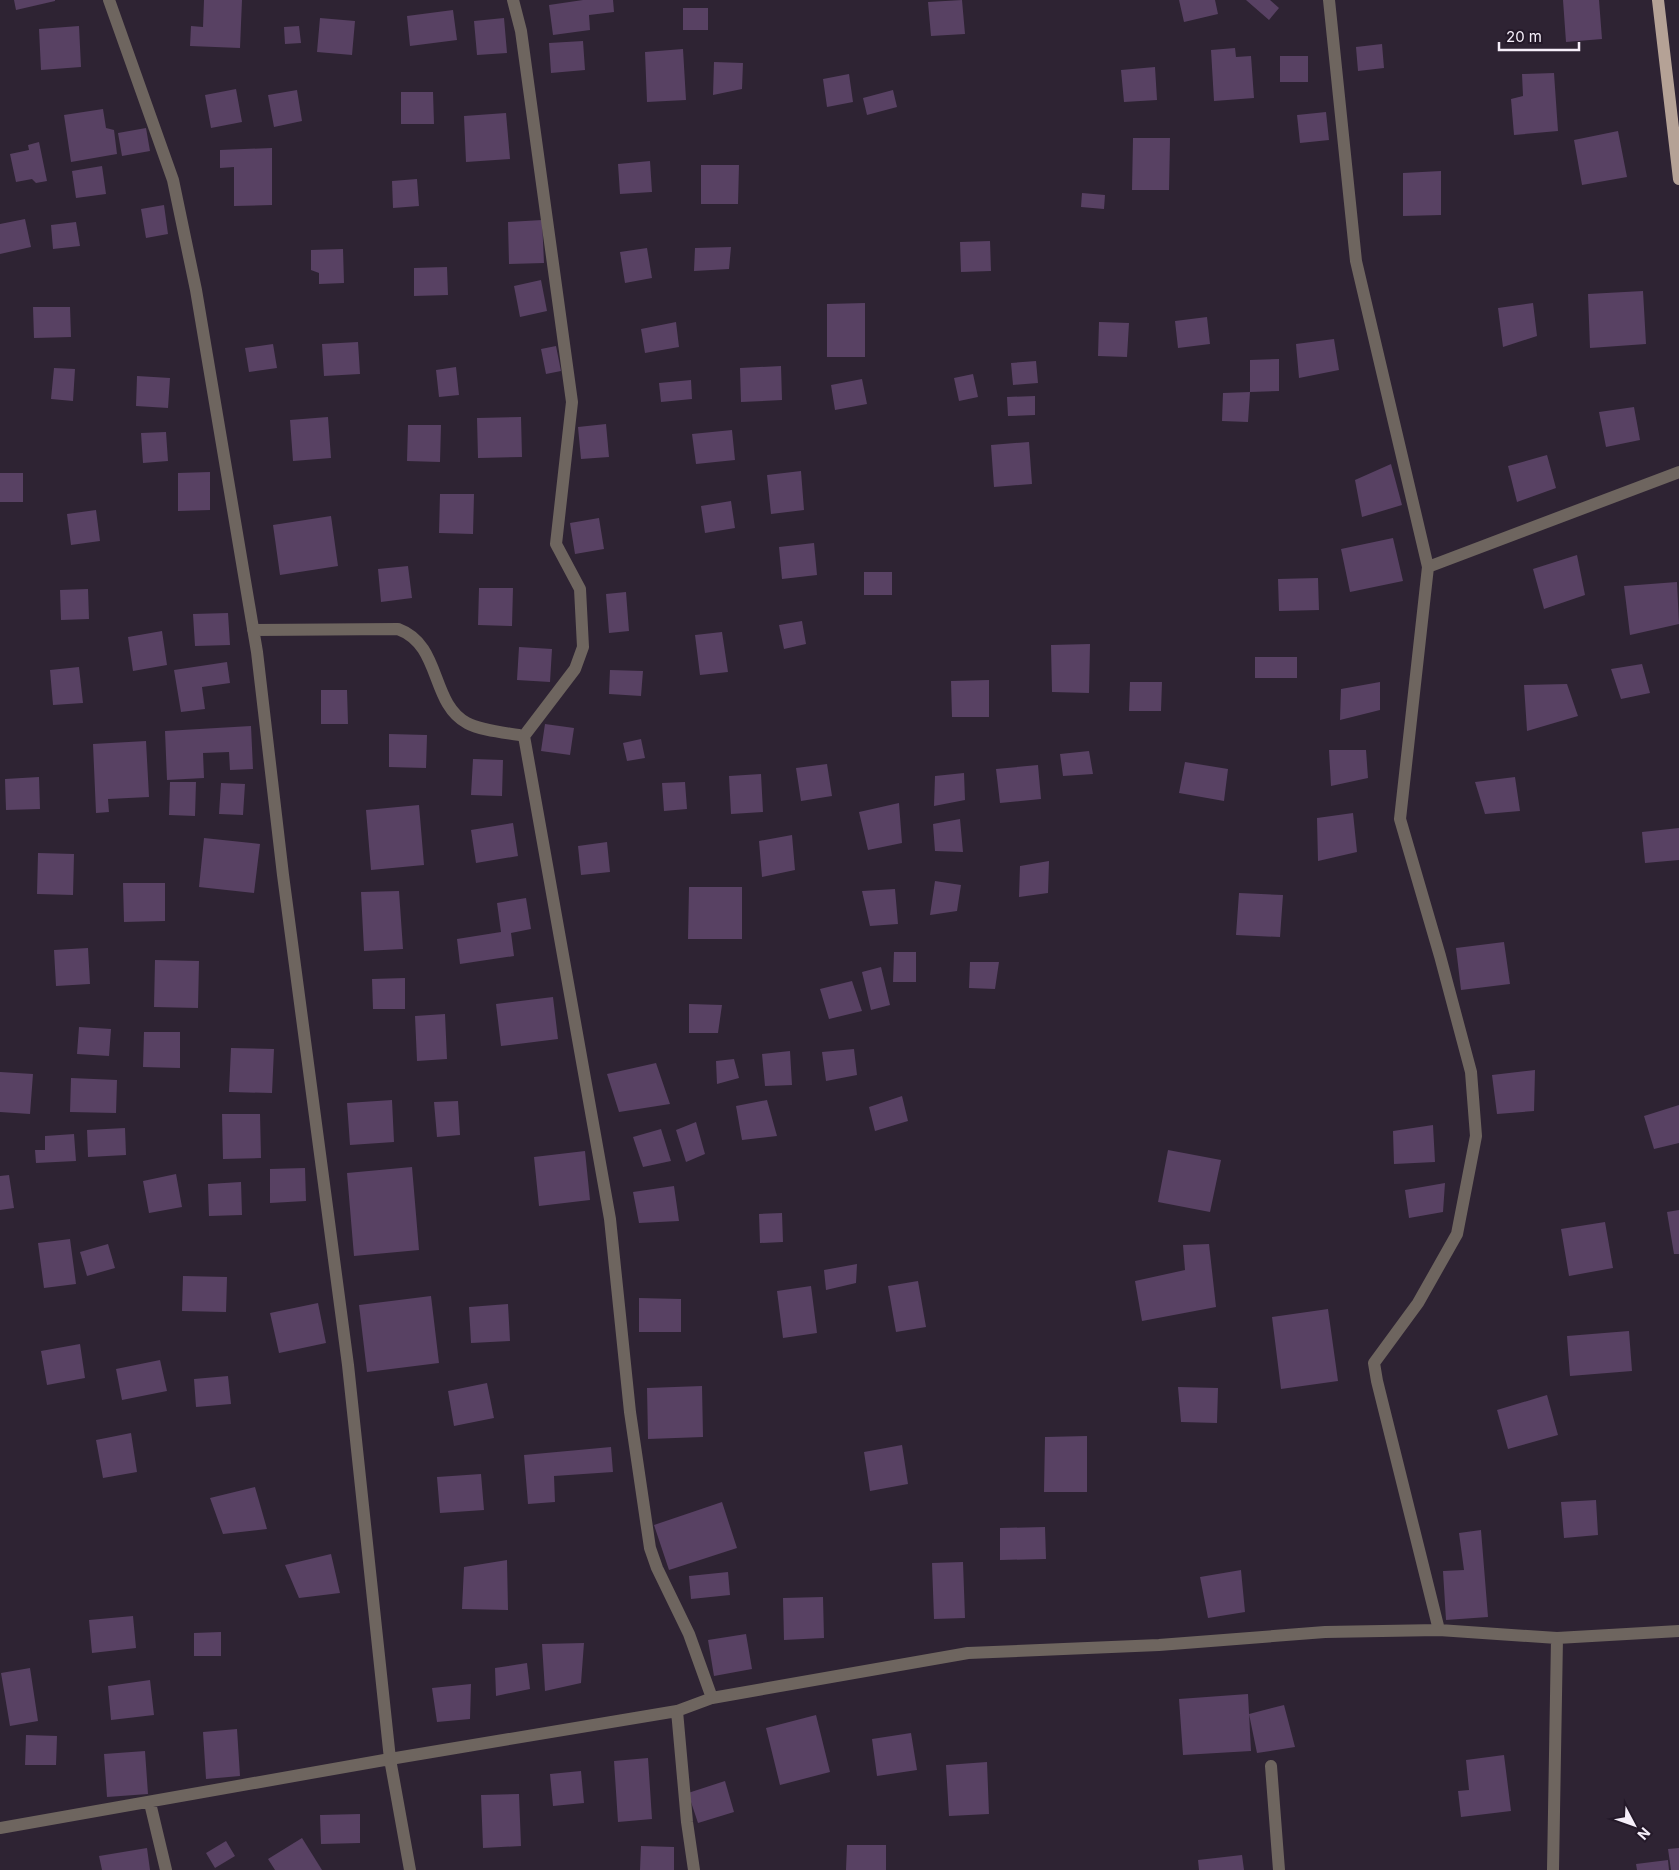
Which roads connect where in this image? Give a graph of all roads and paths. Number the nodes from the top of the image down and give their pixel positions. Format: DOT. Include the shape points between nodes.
graph roads {
  1 [pos="109,0"];
  2 [pos="512,0"];
  3 [pos="1329,0"];
  4 [pos="1658,0"];
  5 [pos="1679,179"];
  6 [pos="1679,472"];
  7 [pos="1428,567"];
  8 [pos="253,630"];
  9 [pos="524,736"];
  10 [pos="1439,1630"];
  11 [pos="1679,1631"];
  12 [pos="1557,1638"];
  13 [pos="712,1698"];
  14 [pos="677,1711"];
  15 [pos="390,1759"];
  16 [pos="1271,1766"];
  17 [pos="150,1803"];
  18 [pos="0,1828"];
  19 [pos="166,1870"];
  20 [pos="410,1870"];
  21 [pos="694,1870"];
  22 [pos="1279,1870"];
  23 [pos="1553,1870"];
  1 -- 8 [label="street" via="173,180 196,290"];
  2 -- 9 [label="street" via="521,31 572,402 556,544 580,590 582,647 575,669"];
  3 -- 7 [label="street" via="1356,260"];
  4 -- 5 [label="main road"];
  6 -- 7 [label="street"];
  7 -- 10 [label="street" via="1400,819 1471,1072 1476,1136 1458,1234 1418,1303 1374,1363 1376,1382"];
  8 -- 9 [label="street" via="398,629 421,642 455,714 468,724"];
  8 -- 15 [label="street" via="348,1365"];
  9 -- 13 [label="street" via="610,1219 630,1412 650,1548 689,1634"];
  10 -- 12 [label="street"];
  10 -- 13 [label="street" via="1325,1632 1159,1644 968,1652"];
  11 -- 12 [label="street"];
  12 -- 23 [label="street"];
  13 -- 14 [label="street"];
  14 -- 15 [label="street"];
  14 -- 21 [label="street"];
  15 -- 17 [label="street"];
  15 -- 20 [label="street"];
  16 -- 22 [label="street"];
  17 -- 18 [label="street"];
  17 -- 19 [label="street"];
}
